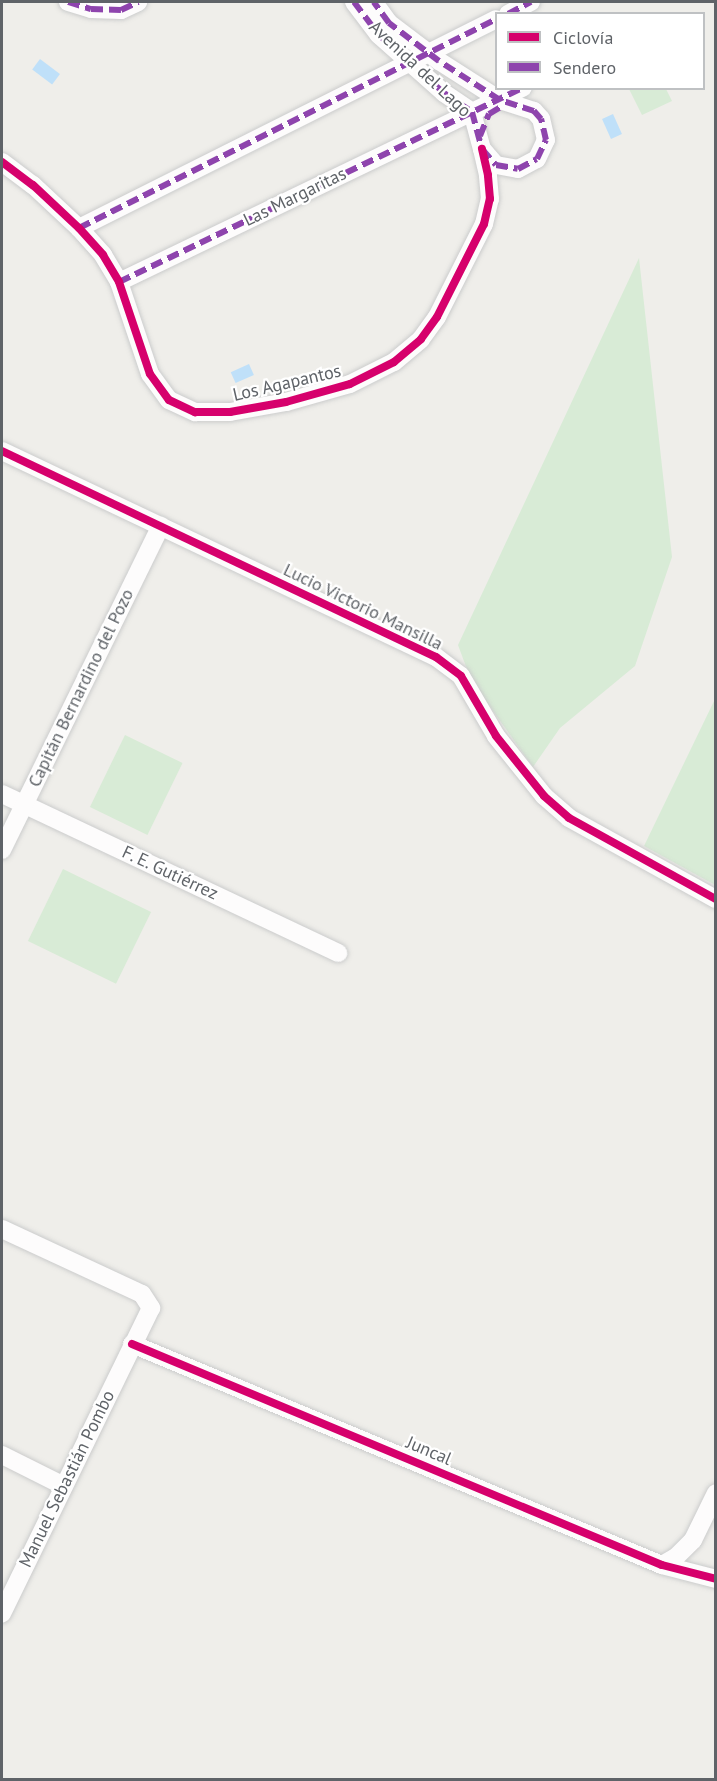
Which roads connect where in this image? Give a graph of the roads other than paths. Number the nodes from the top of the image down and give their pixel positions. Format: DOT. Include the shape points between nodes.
graph roads {
  1 [pos="68,2"];
  2 [pos="138,2"];
  3 [pos="354,2"];
  4 [pos="374,2"];
  5 [pos="531,2"];
  6 [pos="512,12"];
  7 [pos="495,20"];
  8 [pos="429,54"];
  9 [pos="409,63"];
  10 [pos="495,88"];
  11 [pos="498,90"];
  12 [pos="512,97"];
  13 [pos="472,112"];
  14 [pos="481,144"];
  15 [pos="2,162"];
  16 [pos="79,228"];
  17 [pos="119,282"];
  18 [pos="2,451"];
  19 [pos="161,526"];
  20 [pos="2,794"];
  21 [pos="23,804"];
  22 [pos="2,850"];
  23 [pos="716,899"];
  24 [pos="338,953"];
  25 [pos="2,1229"];
  26 [pos="132,1344"];
  27 [pos="2,1455"];
  28 [pos="64,1486"];
  29 [pos="716,1493"];
  30 [pos="662,1565"];
  31 [pos="716,1579"];
  32 [pos="2,1614"];
  1 -- 2 [label="street" via="91,9 121,10"];
  3 -- 9 [label="street, Avenida del Lago" via="379,35"];
  4 -- 8 [label="street, Avenida del Lago" via="389,23"];
  5 -- 6 [label="street"];
  7 -- 8 [label="street"];
  8 -- 9 [label="street"];
  8 -- 10 [label="street, Avenida del Lago"];
  9 -- 13 [label="street, Avenida del Lago"];
  9 -- 16 [label="street"];
  11 -- 12 [label="street, Avenida del Lago"];
  12 -- 13 [label="street, Las Margaritas"];
  12 -- 14 [label="street, Avenida del Lago" via="483,122"];
  12 -- 14 [label="street, Avenida del Lago" via="541,119 545,129 543,150 528,166 507,169 496,165"];
  13 -- 14 [label="street, Avenida del Lago"];
  13 -- 17 [label="street, Las Margaritas"];
  14 -- 17 [label="street, Los Agapantos" via="490,199 484,224 437,317 421,339 394,362 350,384 242,410 195,412 169,400 150,374"];
  15 -- 16 [label="street, Los Agapantos"];
  16 -- 17 [label="street, Los Agapantos" via="103,255"];
  18 -- 19 [label="street, Lucio Victorio Mansilla"];
  19 -- 21 [label="street, Capitán Bernardino del Pozo"];
  19 -- 23 [label="street, Lucio Victorio Mansilla" via="436,657 461,676 496,736 544,796 569,818"];
  20 -- 21 [label="street, F. E. Gutiérrez"];
  21 -- 22 [label="street, Capitán Bernardino del Pozo"];
  21 -- 24 [label="street, F. E. Gutiérrez"];
  25 -- 26 [label="street" via="142,1294 151,1308"];
  26 -- 28 [label="street, Manuel Sebastián Pombo"];
  26 -- 30 [label="street, Juncal"];
  27 -- 28 [label="street"];
  28 -- 32 [label="street, Manuel Sebastián Pombo"];
  29 -- 30 [label="street" via="693,1540"];
  30 -- 31 [label="street, Juncal"];
}
